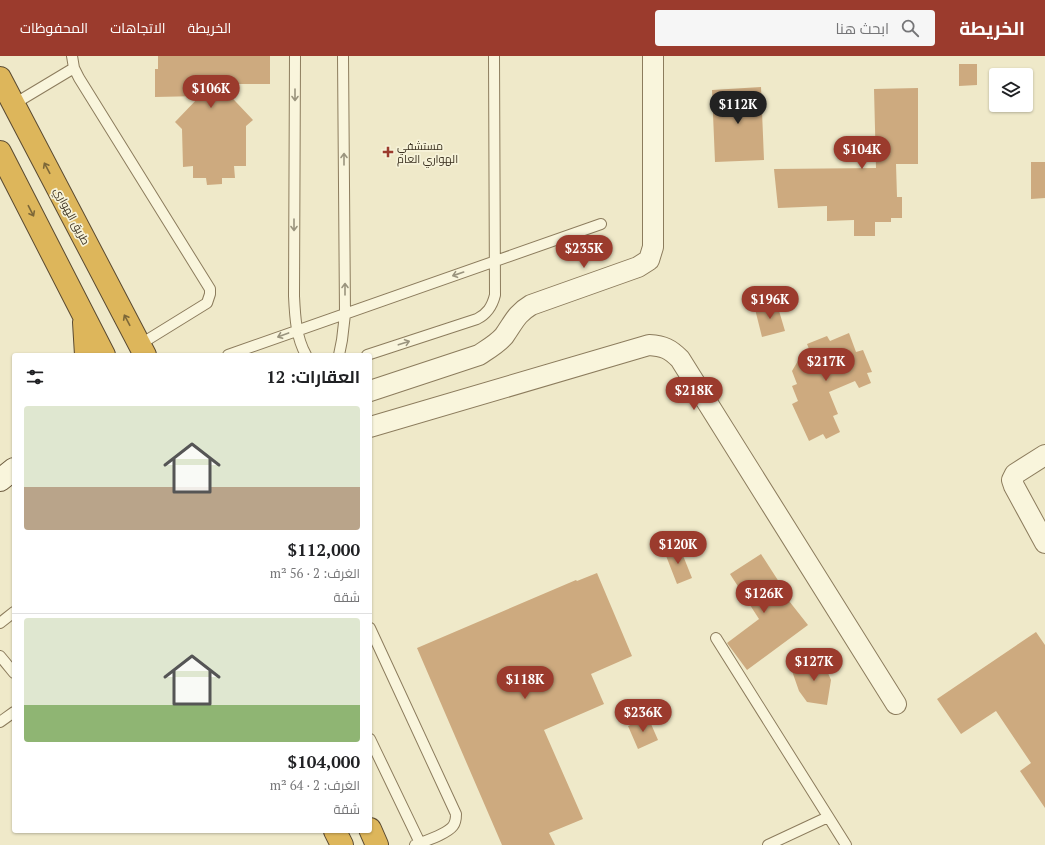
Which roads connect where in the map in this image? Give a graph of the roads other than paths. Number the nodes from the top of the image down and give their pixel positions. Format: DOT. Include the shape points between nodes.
graph roads {
  1 [pos="72,56"];
  2 [pos="295,56"];
  3 [pos="343,56"];
  4 [pos="494,56"];
  5 [pos="653,56"];
  6 [pos="74,68"];
  7 [pos="0,78"];
  8 [pos="14,104"];
  9 [pos="0,152"];
  10 [pos="601,224"];
  11 [pos="495,261"];
  12 [pos="83,311"];
  13 [pos="345,314"];
  14 [pos="297,331"];
  15 [pos="142,350"];
  16 [pos="86,353"];
  17 [pos="103,353"];
  18 [pos="234,353"];
  19 [pos="305,353"];
  20 [pos="339,353"];
  21 [pos="372,353"];
  22 [pos="372,390"];
  23 [pos="372,425"];
  24 [pos="1045,456"];
  25 [pos="12,471"];
  26 [pos="0,480"];
  27 [pos="1045,543"];
  28 [pos="12,614"];
  29 [pos="0,623"];
  30 [pos="372,632"];
  31 [pos="716,638"];
  32 [pos="0,656"];
  33 [pos="12,671"];
  34 [pos="896,704"];
  35 [pos="12,713"];
  36 [pos="0,722"];
  37 [pos="372,744"];
  38 [pos="828,817"];
  39 [pos="336,833"];
  40 [pos="371,833"];
  41 [pos="433,842"];
  42 [pos="418,844"];
  43 [pos="342,845"];
  44 [pos="377,845"];
  45 [pos="768,845"];
  46 [pos="846,845"];
  1 -- 6 [label="lane"];
  2 -- 14 [label="lane, one-way" via="294,296"];
  13 -- 3 [label="lane, one-way"];
  4 -- 11 [label="lane"];
  5 -- 22 [label="street" via="653,247 649,260 638,267 520,311 503,336 479,355"];
  6 -- 8 [label="lane"];
  6 -- 15 [label="lane" via="210,289 206,303"];
  7 -- 8 [label="highway, طريق الهواري"];
  15 -- 8 [label="highway, طريق الهواري, one-way"];
  9 -- 12 [label="highway, one-way"];
  10 -- 11 [label="lane"];
  11 -- 13 [label="lane, one-way"];
  21 -- 11 [label="lane, one-way" via="484,316 495,295"];
  12 -- 16 [label="highway"];
  12 -- 17 [label="highway"];
  13 -- 14 [label="lane"];
  13 -- 20 [label="lane"];
  14 -- 18 [label="lane, one-way"];
  14 -- 19 [label="lane"];
  23 -- 34 [label="street" via="649,345 662,346 680,359"];
  24 -- 27 [label="street" via="1015,474 1012,480"];
  25 -- 26 [label="main road"];
  28 -- 29 [label="lane"];
  30 -- 41 [label="lane" via="456,814 453,826"];
  31 -- 38 [label="lane"];
  32 -- 33 [label="lane"];
  35 -- 36 [label="lane"];
  37 -- 42 [label="lane"];
  38 -- 45 [label="lane"];
  38 -- 46 [label="lane"];
  39 -- 43 [label="highway"];
  40 -- 44 [label="highway"];
  41 -- 42 [label="lane"];
}
